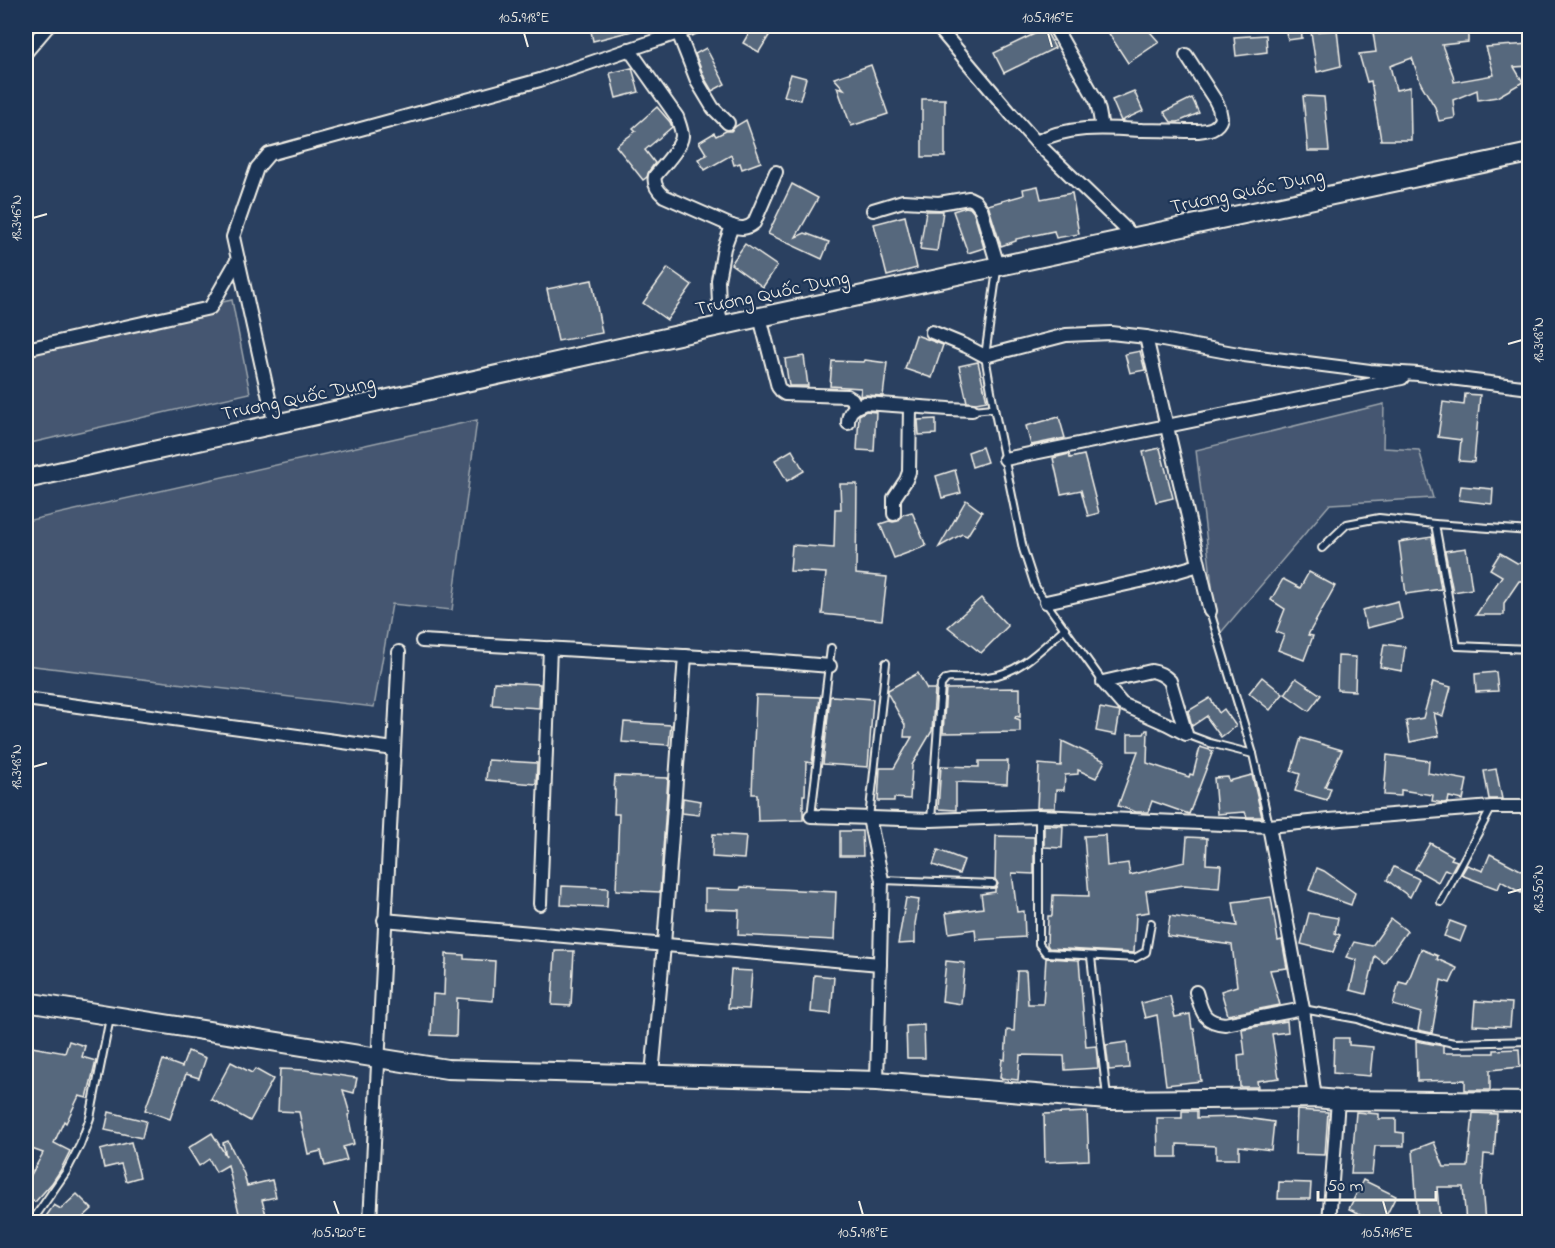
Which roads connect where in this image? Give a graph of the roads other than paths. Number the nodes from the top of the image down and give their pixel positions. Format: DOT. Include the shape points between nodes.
graph roads {
  1 [pos="48,26"];
  2 [pos="698,26"];
  3 [pos="937,26"];
  4 [pos="1054,26"];
  5 [pos="677,29"];
  6 [pos="629,49"];
  7 [pos="26,52"];
  8 [pos="1186,55"];
  9 [pos="728,123"];
  10 [pos="1102,128"];
  11 [pos="1036,142"];
  12 [pos="1530,153"];
  13 [pos="776,172"];
  14 [pos="873,210"];
  15 [pos="732,226"];
  16 [pos="1134,237"];
  17 [pos="238,259"];
  18 [pos="998,266"];
  19 [pos="760,317"];
  20 [pos="720,326"];
  21 [pos="932,332"];
  22 [pos="1146,338"];
  23 [pos="26,349"];
  24 [pos="985,356"];
  25 [pos="1418,375"];
  26 [pos="1530,388"];
  27 [pos="855,406"];
  28 [pos="910,407"];
  29 [pos="994,408"];
  30 [pos="972,410"];
  31 [pos="848,423"];
  32 [pos="275,425"];
  33 [pos="1167,426"];
  34 [pos="1005,459"];
  35 [pos="26,479"];
  36 [pos="894,514"];
  37 [pos="1435,524"];
  38 [pos="1530,531"];
  39 [pos="1322,548"];
  40 [pos="1199,565"];
  41 [pos="1046,602"];
  42 [pos="1210,611"];
  43 [pos="1065,628"];
  44 [pos="423,641"];
  45 [pos="550,648"];
  46 [pos="831,648"];
  47 [pos="1530,649"];
  48 [pos="399,652"];
  49 [pos="685,656"];
  50 [pos="886,663"];
  51 [pos="830,666"];
  52 [pos="1103,682"];
  53 [pos="26,699"];
  54 [pos="1186,734"];
  55 [pos="394,749"];
  56 [pos="1253,754"];
  57 [pos="1492,807"];
  58 [pos="1530,807"];
  59 [pos="811,816"];
  60 [pos="1039,816"];
  61 [pos="869,818"];
  62 [pos="932,820"];
  63 [pos="1269,826"];
  64 [pos="882,880"];
  65 [pos="993,884"];
  66 [pos="1441,902"];
  67 [pos="540,904"];
  68 [pos="384,920"];
  69 [pos="1150,923"];
  70 [pos="664,945"];
  71 [pos="1091,957"];
  72 [pos="880,964"];
  73 [pos="1196,992"];
  74 [pos="26,1002"];
  75 [pos="1303,1009"];
  76 [pos="111,1015"];
  77 [pos="1530,1041"];
  78 [pos="379,1058"];
  79 [pos="652,1075"];
  80 [pos="877,1081"];
  81 [pos="1315,1098"];
  82 [pos="1108,1100"];
  83 [pos="1338,1100"];
  84 [pos="1530,1102"];
  85 [pos="29,1222"];
  86 [pos="369,1222"];
  87 [pos="1329,1222"];
  1 -- 7 [label="street"];
  2 -- 5 [label="street"];
  3 -- 11 [label="street"];
  4 -- 10 [label="street" via="1096,100"];
  5 -- 6 [label="street"];
  5 -- 9 [label="street" via="698,83"];
  6 -- 15 [label="street" via="681,129 679,143 654,180 658,191"];
  6 -- 17 [label="street" via="540,80 268,154 257,168 233,237"];
  8 -- 10 [label="street" via="1219,108 1221,118 1216,126 1198,131"];
  10 -- 11 [label="street" via="1061,132"];
  11 -- 16 [label="street"];
  12 -- 16 [label="street, Trương Quốc Dụng"];
  13 -- 15 [label="street" via="754,223 743,228"];
  14 -- 18 [label="street" via="903,201 939,203 969,198 981,209"];
  15 -- 20 [label="street" via="718,279"];
  16 -- 18 [label="street, Trương Quốc Dụng"];
  17 -- 23 [label="street" via="210,308"];
  17 -- 32 [label="street"];
  18 -- 19 [label="street, Trương Quốc Dụng"];
  18 -- 24 [label="lane"];
  19 -- 20 [label="street, Trương Quốc Dụng"];
  19 -- 27 [label="street" via="782,392 847,396"];
  20 -- 32 [label="street, Trương Quốc Dụng"];
  21 -- 24 [label="street"];
  22 -- 24 [label="street" via="1078,333"];
  22 -- 25 [label="street" via="1244,355"];
  22 -- 33 [label="street"];
  24 -- 29 [label="lane"];
  25 -- 26 [label="street"];
  25 -- 33 [label="street"];
  27 -- 28 [label="street"];
  27 -- 31 [label="street"];
  28 -- 30 [label="street"];
  28 -- 36 [label="street" via="909,472 894,498"];
  29 -- 30 [label="lane"];
  29 -- 34 [label="lane"];
  32 -- 35 [label="street, Trương Quốc Dụng"];
  33 -- 34 [label="street"];
  33 -- 40 [label="street"];
  34 -- 41 [label="lane" via="1023,549 1035,586"];
  37 -- 38 [label="lane"];
  37 -- 39 [label="lane" via="1379,518 1347,524"];
  37 -- 47 [label="lane" via="1457,646"];
  40 -- 41 [label="street"];
  40 -- 42 [label="street"];
  41 -- 43 [label="lane"];
  42 -- 56 [label="lane"];
  43 -- 52 [label="lane"];
  43 -- 62 [label="lane" via="1014,669 986,677 950,678 941,685"];
  44 -- 45 [label="street"];
  45 -- 49 [label="street"];
  45 -- 67 [label="street"];
  46 -- 51 [label="lane"];
  48 -- 55 [label="street"];
  49 -- 51 [label="street"];
  49 -- 70 [label="street"];
  50 -- 61 [label="lane"];
  51 -- 59 [label="lane"];
  52 -- 54 [label="street" via="1122,704"];
  52 -- 54 [label="street" via="1151,671 1164,675 1170,681"];
  53 -- 55 [label="street"];
  54 -- 56 [label="lane"];
  55 -- 68 [label="street"];
  56 -- 63 [label="lane"];
  57 -- 58 [label="street"];
  57 -- 63 [label="street"];
  57 -- 66 [label="lane"];
  59 -- 61 [label="street"];
  60 -- 62 [label="street"];
  60 -- 63 [label="street"];
  60 -- 71 [label="lane" via="1039,944 1046,954"];
  61 -- 62 [label="street"];
  61 -- 64 [label="street"];
  63 -- 75 [label="street"];
  64 -- 65 [label="lane"];
  64 -- 72 [label="street"];
  68 -- 70 [label="street"];
  68 -- 78 [label="street"];
  69 -- 71 [label="lane" via="1146,952 1135,958"];
  70 -- 72 [label="street"];
  70 -- 79 [label="street"];
  71 -- 82 [label="lane"];
  72 -- 80 [label="street"];
  73 -- 75 [label="street" via="1205,1017 1215,1023"];
  74 -- 76 [label="street"];
  75 -- 77 [label="lane" via="1454,1043"];
  75 -- 81 [label="street"];
  76 -- 78 [label="street"];
  76 -- 85 [label="lane" via="90,1118 80,1145 66,1172"];
  78 -- 79 [label="street" via="447,1069"];
  78 -- 86 [label="street"];
  79 -- 80 [label="street"];
  80 -- 82 [label="street"];
  81 -- 82 [label="street"];
  81 -- 83 [label="street"];
  83 -- 84 [label="street"];
  83 -- 87 [label="street"];
}
